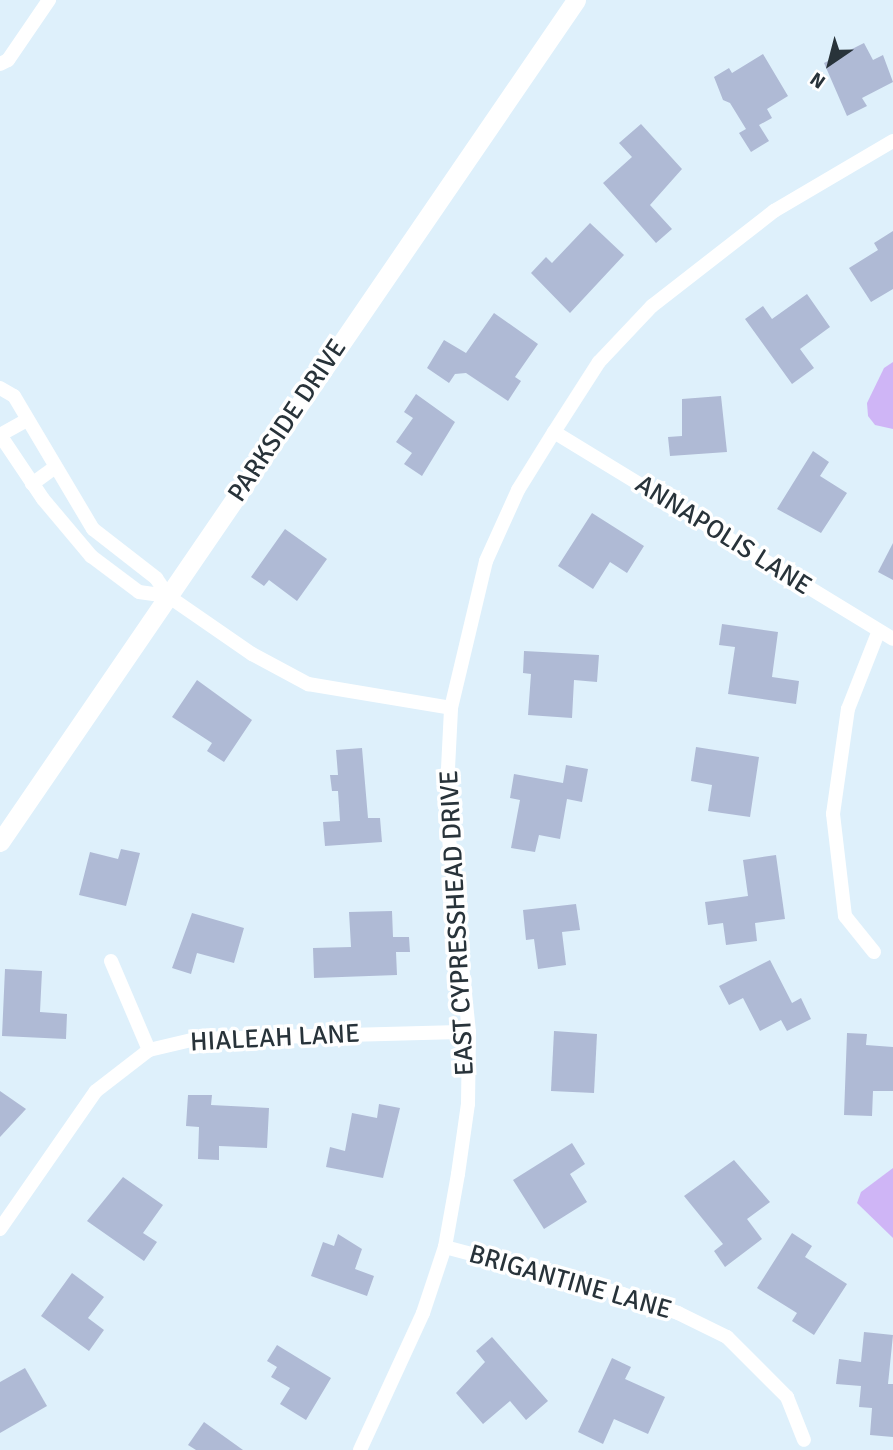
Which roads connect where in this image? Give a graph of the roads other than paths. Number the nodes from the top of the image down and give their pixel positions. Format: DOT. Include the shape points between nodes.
graph roads {
  1 [pos="49,0"];
  2 [pos="576,0"];
  3 [pos="0,64"];
  4 [pos="893,141"];
  5 [pos="0,388"];
  6 [pos="27,420"];
  7 [pos="554,432"];
  8 [pos="0,435"];
  9 [pos="54,468"];
  10 [pos="32,484"];
  11 [pos="168,596"];
  12 [pos="878,633"];
  13 [pos="893,639"];
  14 [pos="451,708"];
  15 [pos="0,842"];
  16 [pos="874,952"];
  17 [pos="111,961"];
  18 [pos="469,1032"];
  19 [pos="149,1050"];
  20 [pos="0,1229"];
  21 [pos="445,1247"];
  22 [pos="804,1440"];
  23 [pos="360,1450"];
  1 -- 3 [label="street" via="8,60"];
  2 -- 11 [label="street, PARKSIDE DRIVE"];
  4 -- 7 [label="street, EAST CYPRESSHEAD DRIVE" via="774,211 652,306 599,362"];
  5 -- 6 [label="street" via="14,396"];
  6 -- 8 [label="street"];
  6 -- 9 [label="street"];
  7 -- 12 [label="street, ANNAPOLIS LANE"];
  7 -- 14 [label="street, EAST CYPRESSHEAD DRIVE" via="518,489 486,561"];
  8 -- 10 [label="street"];
  9 -- 10 [label="street"];
  9 -- 11 [label="street" via="93,529 156,578"];
  10 -- 11 [label="street" via="91,556 139,593"];
  11 -- 14 [label="street" via="252,654 308,684"];
  11 -- 15 [label="street, PARKSIDE DRIVE"];
  12 -- 13 [label="street, ANNAPOLIS LANE"];
  12 -- 16 [label="street" via="848,709 833,814 845,916"];
  14 -- 18 [label="street, EAST CYPRESSHEAD DRIVE" via="446,808"];
  17 -- 19 [label="street"];
  18 -- 19 [label="street, HIALEAH LANE" via="196,1039"];
  18 -- 21 [label="street, EAST CYPRESSHEAD DRIVE" via="468,1104"];
  19 -- 20 [label="street, HIALEAH LANE" via="96,1091"];
  21 -- 22 [label="street, BRIGANTINE LANE" via="623,1294 727,1337 787,1397"];
  21 -- 23 [label="street, EAST CYPRESSHEAD DRIVE" via="391,1392"];
}
